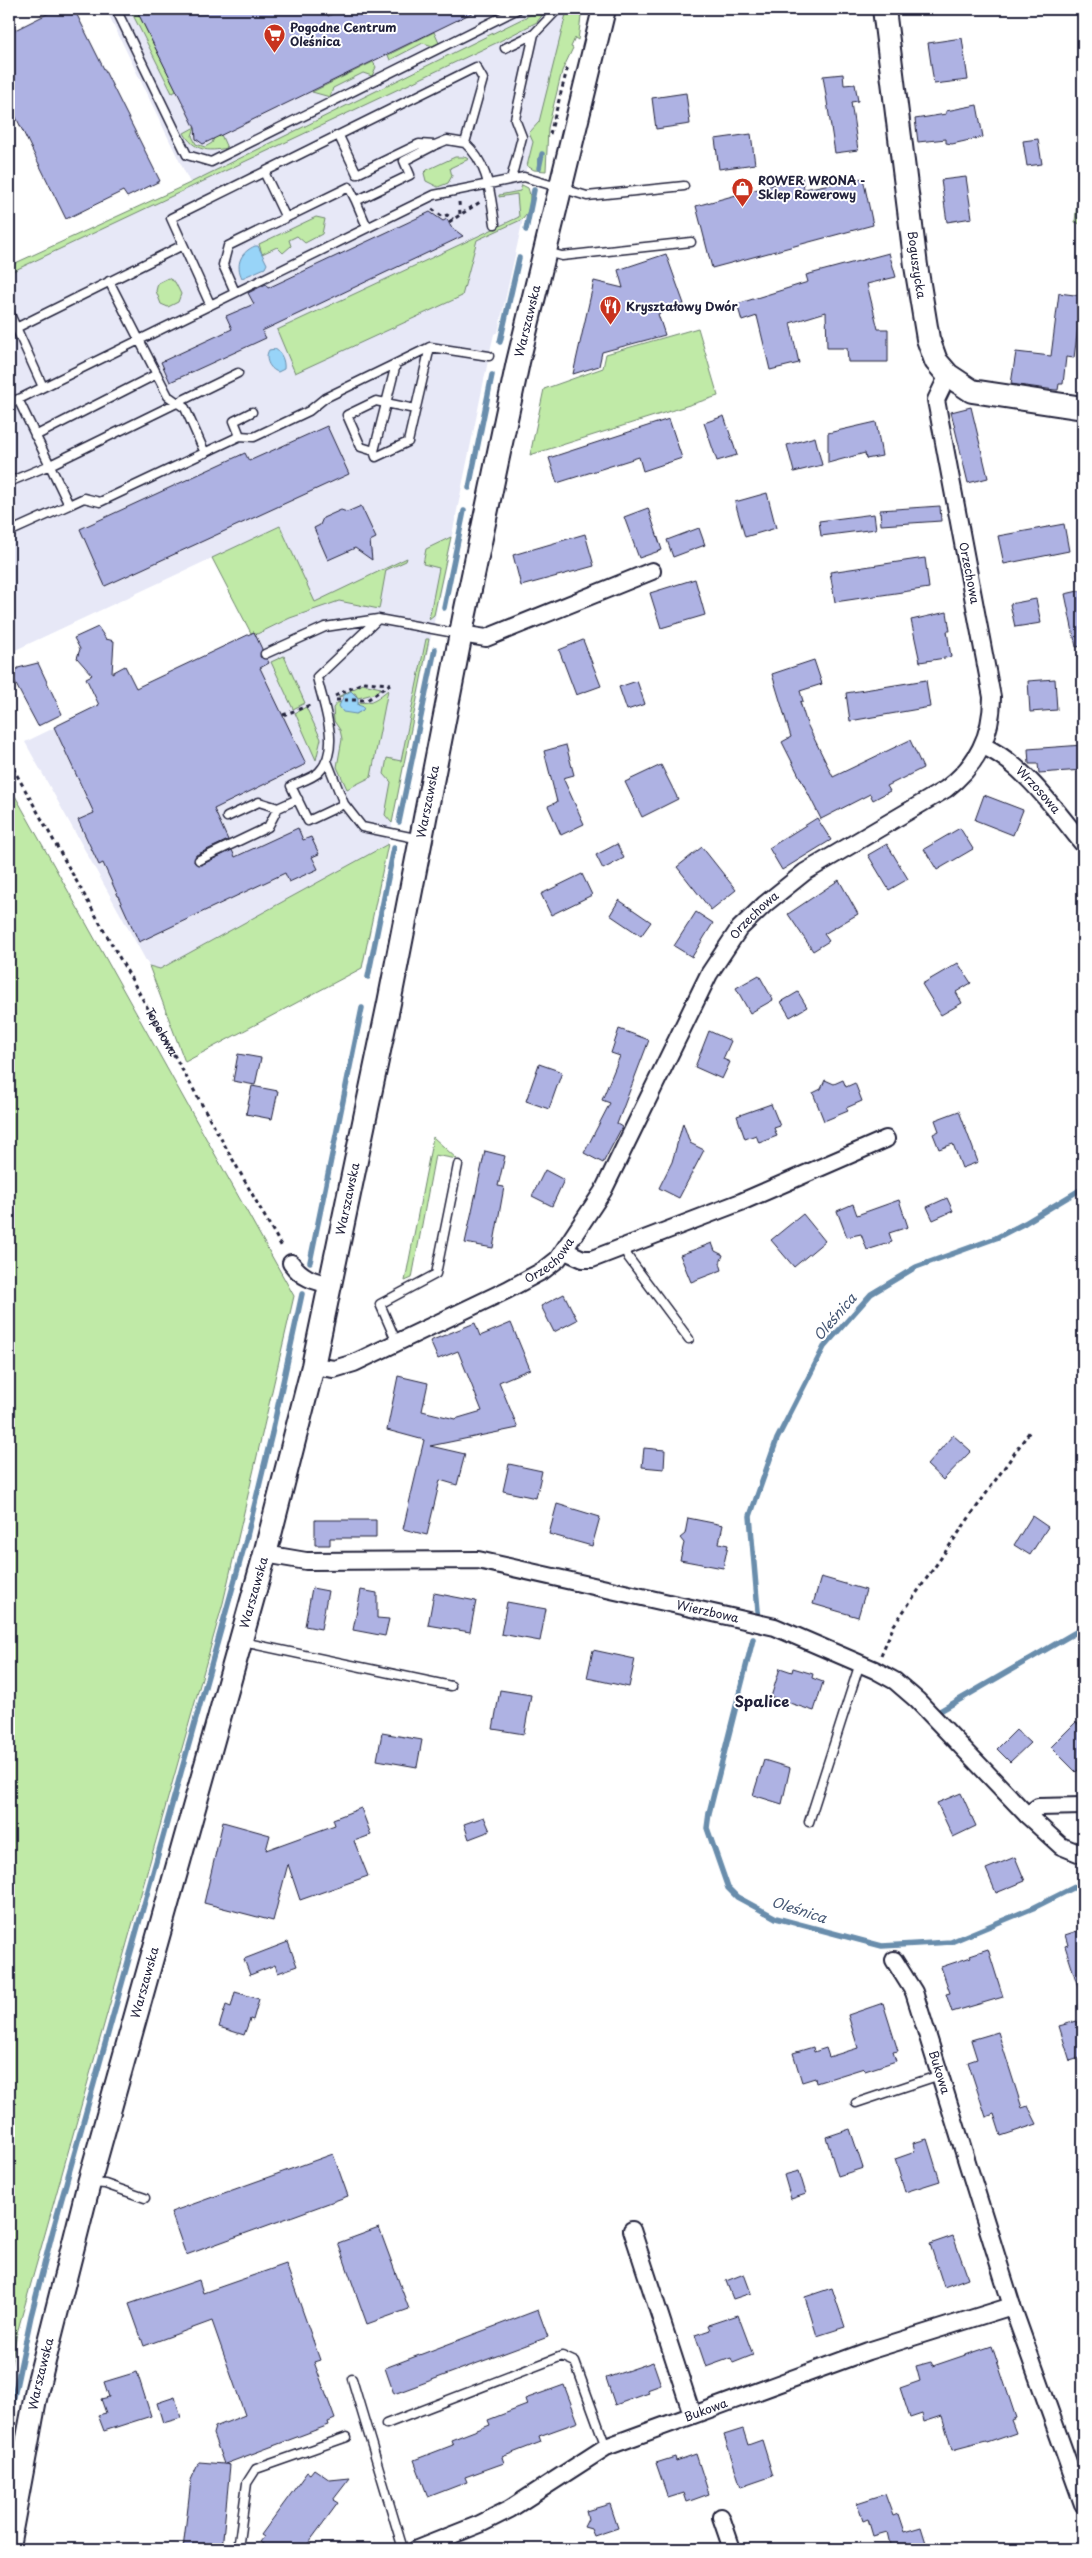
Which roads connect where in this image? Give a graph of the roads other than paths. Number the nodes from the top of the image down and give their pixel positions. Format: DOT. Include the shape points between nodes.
graph roads {
  1 [pos="116,9"];
  2 [pos="518,9"];
  3 [pos="558,9"];
  4 [pos="604,9"];
  5 [pos="884,9"];
  6 [pos="534,34"];
  7 [pos="505,48"];
  8 [pos="339,136"];
  9 [pos="465,143"];
  10 [pos="435,145"];
  11 [pos="264,172"];
  12 [pos="358,174"];
  13 [pos="511,179"];
  14 [pos="488,183"];
  15 [pos="684,186"];
  16 [pos="349,187"];
  17 [pos="560,187"];
  18 [pos="356,201"];
  19 [pos="286,218"];
  20 [pos="495,224"];
  21 [pos="367,227"];
  22 [pos="691,242"];
  23 [pos="182,245"];
  24 [pos="544,251"];
  25 [pos="110,280"];
  26 [pos="235,292"];
  27 [pos="210,304"];
  28 [pos="9,312"];
  29 [pos="16,328"];
  30 [pos="138,340"];
  31 [pos="430,347"];
  32 [pos="489,356"];
  33 [pos="396,364"];
  34 [pos="238,373"];
  35 [pos="157,374"];
  36 [pos="948,375"];
  37 [pos="43,387"];
  38 [pos="18,400"];
  39 [pos="177,402"];
  40 [pos="386,403"];
  41 [pos="9,404"];
  42 [pos="1083,408"];
  43 [pos="416,409"];
  44 [pos="252,412"];
  45 [pos="36,436"];
  46 [pos="240,436"];
  47 [pos="374,451"];
  48 [pos="205,453"];
  49 [pos="50,465"];
  50 [pos="9,482"];
  51 [pos="69,505"];
  52 [pos="9,532"];
  53 [pos="652,571"];
  54 [pos="378,619"];
  55 [pos="462,634"];
  56 [pos="265,654"];
  57 [pos="984,746"];
  58 [pos="327,761"];
  59 [pos="298,800"];
  60 [pos="344,804"];
  61 [pos="278,808"];
  62 [pos="227,818"];
  63 [pos="422,839"];
  64 [pos="1083,844"];
  65 [pos="199,860"];
  66 [pos="886,1139"];
  67 [pos="458,1165"];
  68 [pos="624,1246"];
  69 [pos="565,1250"];
  70 [pos="291,1263"];
  71 [pos="331,1285"];
  72 [pos="689,1339"];
  73 [pos="397,1343"];
  74 [pos="313,1366"];
  75 [pos="266,1554"];
  76 [pos="241,1641"];
  77 [pos="867,1666"];
  78 [pos="451,1686"];
  79 [pos="1083,1806"];
  80 [pos="1027,1815"];
  81 [pos="808,1822"];
  82 [pos="1083,1855"];
  83 [pos="894,1960"];
  84 [pos="940,2076"];
  85 [pos="856,2103"];
  86 [pos="88,2182"];
  87 [pos="145,2198"];
  88 [pos="632,2230"];
  89 [pos="1012,2306"];
  90 [pos="352,2379"];
  91 [pos="692,2414"];
  92 [pos="386,2424"];
  93 [pos="347,2437"];
  94 [pos="606,2447"];
  95 [pos="1083,2504"];
  96 [pos="722,2517"];
  97 [pos="9,2541"];
  98 [pos="238,2549"];
  99 [pos="403,2549"];
  100 [pos="417,2549"];
  101 [pos="732,2549"];
  1 -- 2 [label="lane" via="187,155 212,162"];
  3 -- 6 [label="lane"];
  4 -- 17 [label="main road, Warszawska"];
  5 -- 36 [label="main road, Boguszycka" via="927,332 936,361"];
  6 -- 7 [label="lane"];
  6 -- 13 [label="lane" via="514,119 522,137"];
  8 -- 9 [label="lane" via="476,67 483,79"];
  8 -- 11 [label="lane"];
  8 -- 12 [label="lane"];
  9 -- 10 [label="lane" via="447,140"];
  9 -- 14 [label="lane" via="478,155"];
  10 -- 12 [label="lane" via="419,144"];
  10 -- 18 [label="lane" via="404,161 410,175"];
  11 -- 19 [label="lane"];
  11 -- 23 [label="lane" via="171,218"];
  12 -- 16 [label="lane"];
  13 -- 14 [label="lane"];
  13 -- 17 [label="lane" via="524,176"];
  14 -- 20 [label="lane"];
  14 -- 21 [label="lane" via="434,195"];
  15 -- 17 [label="lane" via="587,196"];
  16 -- 18 [label="lane"];
  16 -- 19 [label="lane"];
  17 -- 24 [label="main road, Warszawska"];
  18 -- 21 [label="lane"];
  19 -- 26 [label="lane" via="228,246 223,265"];
  21 -- 26 [label="lane"];
  22 -- 24 [label="lane" via="562,256"];
  23 -- 25 [label="lane"];
  23 -- 27 [label="lane"];
  24 -- 55 [label="main road, Warszawska"];
  25 -- 29 [label="lane"];
  25 -- 30 [label="lane"];
  26 -- 27 [label="lane"];
  27 -- 30 [label="lane"];
  28 -- 29 [label="lane"];
  29 -- 37 [label="lane"];
  30 -- 35 [label="lane"];
  30 -- 37 [label="lane"];
  31 -- 32 [label="lane"];
  31 -- 33 [label="lane"];
  31 -- 43 [label="lane"];
  33 -- 40 [label="lane"];
  33 -- 46 [label="lane" via="254,437"];
  34 -- 39 [label="lane"];
  35 -- 39 [label="lane" via="168,396"];
  35 -- 45 [label="lane"];
  36 -- 42 [label="main road, Boguszycka" via="981,393"];
  36 -- 57 [label="street, Orzechowa" via="936,400 990,686 992,710"];
  37 -- 38 [label="lane"];
  38 -- 41 [label="lane"];
  38 -- 45 [label="lane"];
  39 -- 48 [label="lane" via="185,408"];
  39 -- 49 [label="lane"];
  40 -- 43 [label="lane"];
  40 -- 47 [label="lane"];
  40 -- 47 [label="lane" via="376,401 347,415 361,447"];
  43 -- 47 [label="lane" via="408,442 376,457"];
  44 -- 46 [label="lane" via="234,421"];
  45 -- 49 [label="lane"];
  46 -- 48 [label="lane"];
  48 -- 51 [label="lane" via="100,502 84,498"];
  49 -- 50 [label="lane"];
  49 -- 51 [label="lane"];
  51 -- 52 [label="lane"];
  53 -- 55 [label="street" via="486,638"];
  54 -- 55 [label="lane"];
  54 -- 56 [label="lane" via="325,627"];
  54 -- 58 [label="lane" via="317,677 330,734"];
  55 -- 63 [label="main road, Warszawska"];
  57 -- 64 [label="street, Wrzosowa" via="1000,753 1018,770"];
  57 -- 69 [label="street, Orzechowa" via="968,769 946,789 805,872 739,929 709,974 603,1191"];
  58 -- 59 [label="lane" via="318,773 291,786"];
  58 -- 60 [label="lane"];
  59 -- 60 [label="lane" via="308,821"];
  59 -- 61 [label="lane"];
  60 -- 63 [label="lane" via="362,827"];
  61 -- 62 [label="lane" via="259,802"];
  61 -- 65 [label="lane" via="268,827"];
  63 -- 71 [label="main road, Warszawska"];
  66 -- 68 [label="street" via="741,1202"];
  67 -- 73 [label="lane" via="436,1274 380,1304"];
  68 -- 69 [label="street" via="586,1259"];
  68 -- 72 [label="lane" via="628,1257"];
  69 -- 73 [label="street, Orzechowa" via="551,1266 521,1283"];
  70 -- 71 [label="street" via="310,1280"];
  71 -- 74 [label="main road, Warszawska"];
  73 -- 74 [label="street, Orzechowa" via="342,1367"];
  74 -- 75 [label="main road, Warszawska"];
  75 -- 76 [label="main road, Warszawska"];
  75 -- 77 [label="street, Wierzbowa" via="306,1561 478,1560 749,1620"];
  76 -- 78 [label="lane"];
  76 -- 86 [label="main road, Warszawska"];
  77 -- 80 [label="street, Wierzbowa" via="895,1681 917,1700"];
  77 -- 81 [label="lane"];
  79 -- 80 [label="street" via="1038,1807"];
  80 -- 82 [label="street, Wierzbowa" via="1061,1846"];
  83 -- 84 [label="street, Bukowa" via="914,1992"];
  84 -- 85 [label="lane"];
  84 -- 89 [label="street, Bukowa"];
  86 -- 87 [label="lane" via="105,2184"];
  86 -- 97 [label="main road, Warszawska" via="37,2389"];
  88 -- 91 [label="street"];
  89 -- 91 [label="street, Bukowa" via="868,2350"];
  89 -- 95 [label="street, Bukowa"];
  90 -- 99 [label="lane"];
  91 -- 94 [label="street, Bukowa"];
  92 -- 94 [label="lane" via="562,2356 575,2362"];
  93 -- 98 [label="lane" via="256,2470 246,2483"];
  94 -- 100 [label="street, Bukowa" via="510,2509"];
  96 -- 101 [label="street"];
}
